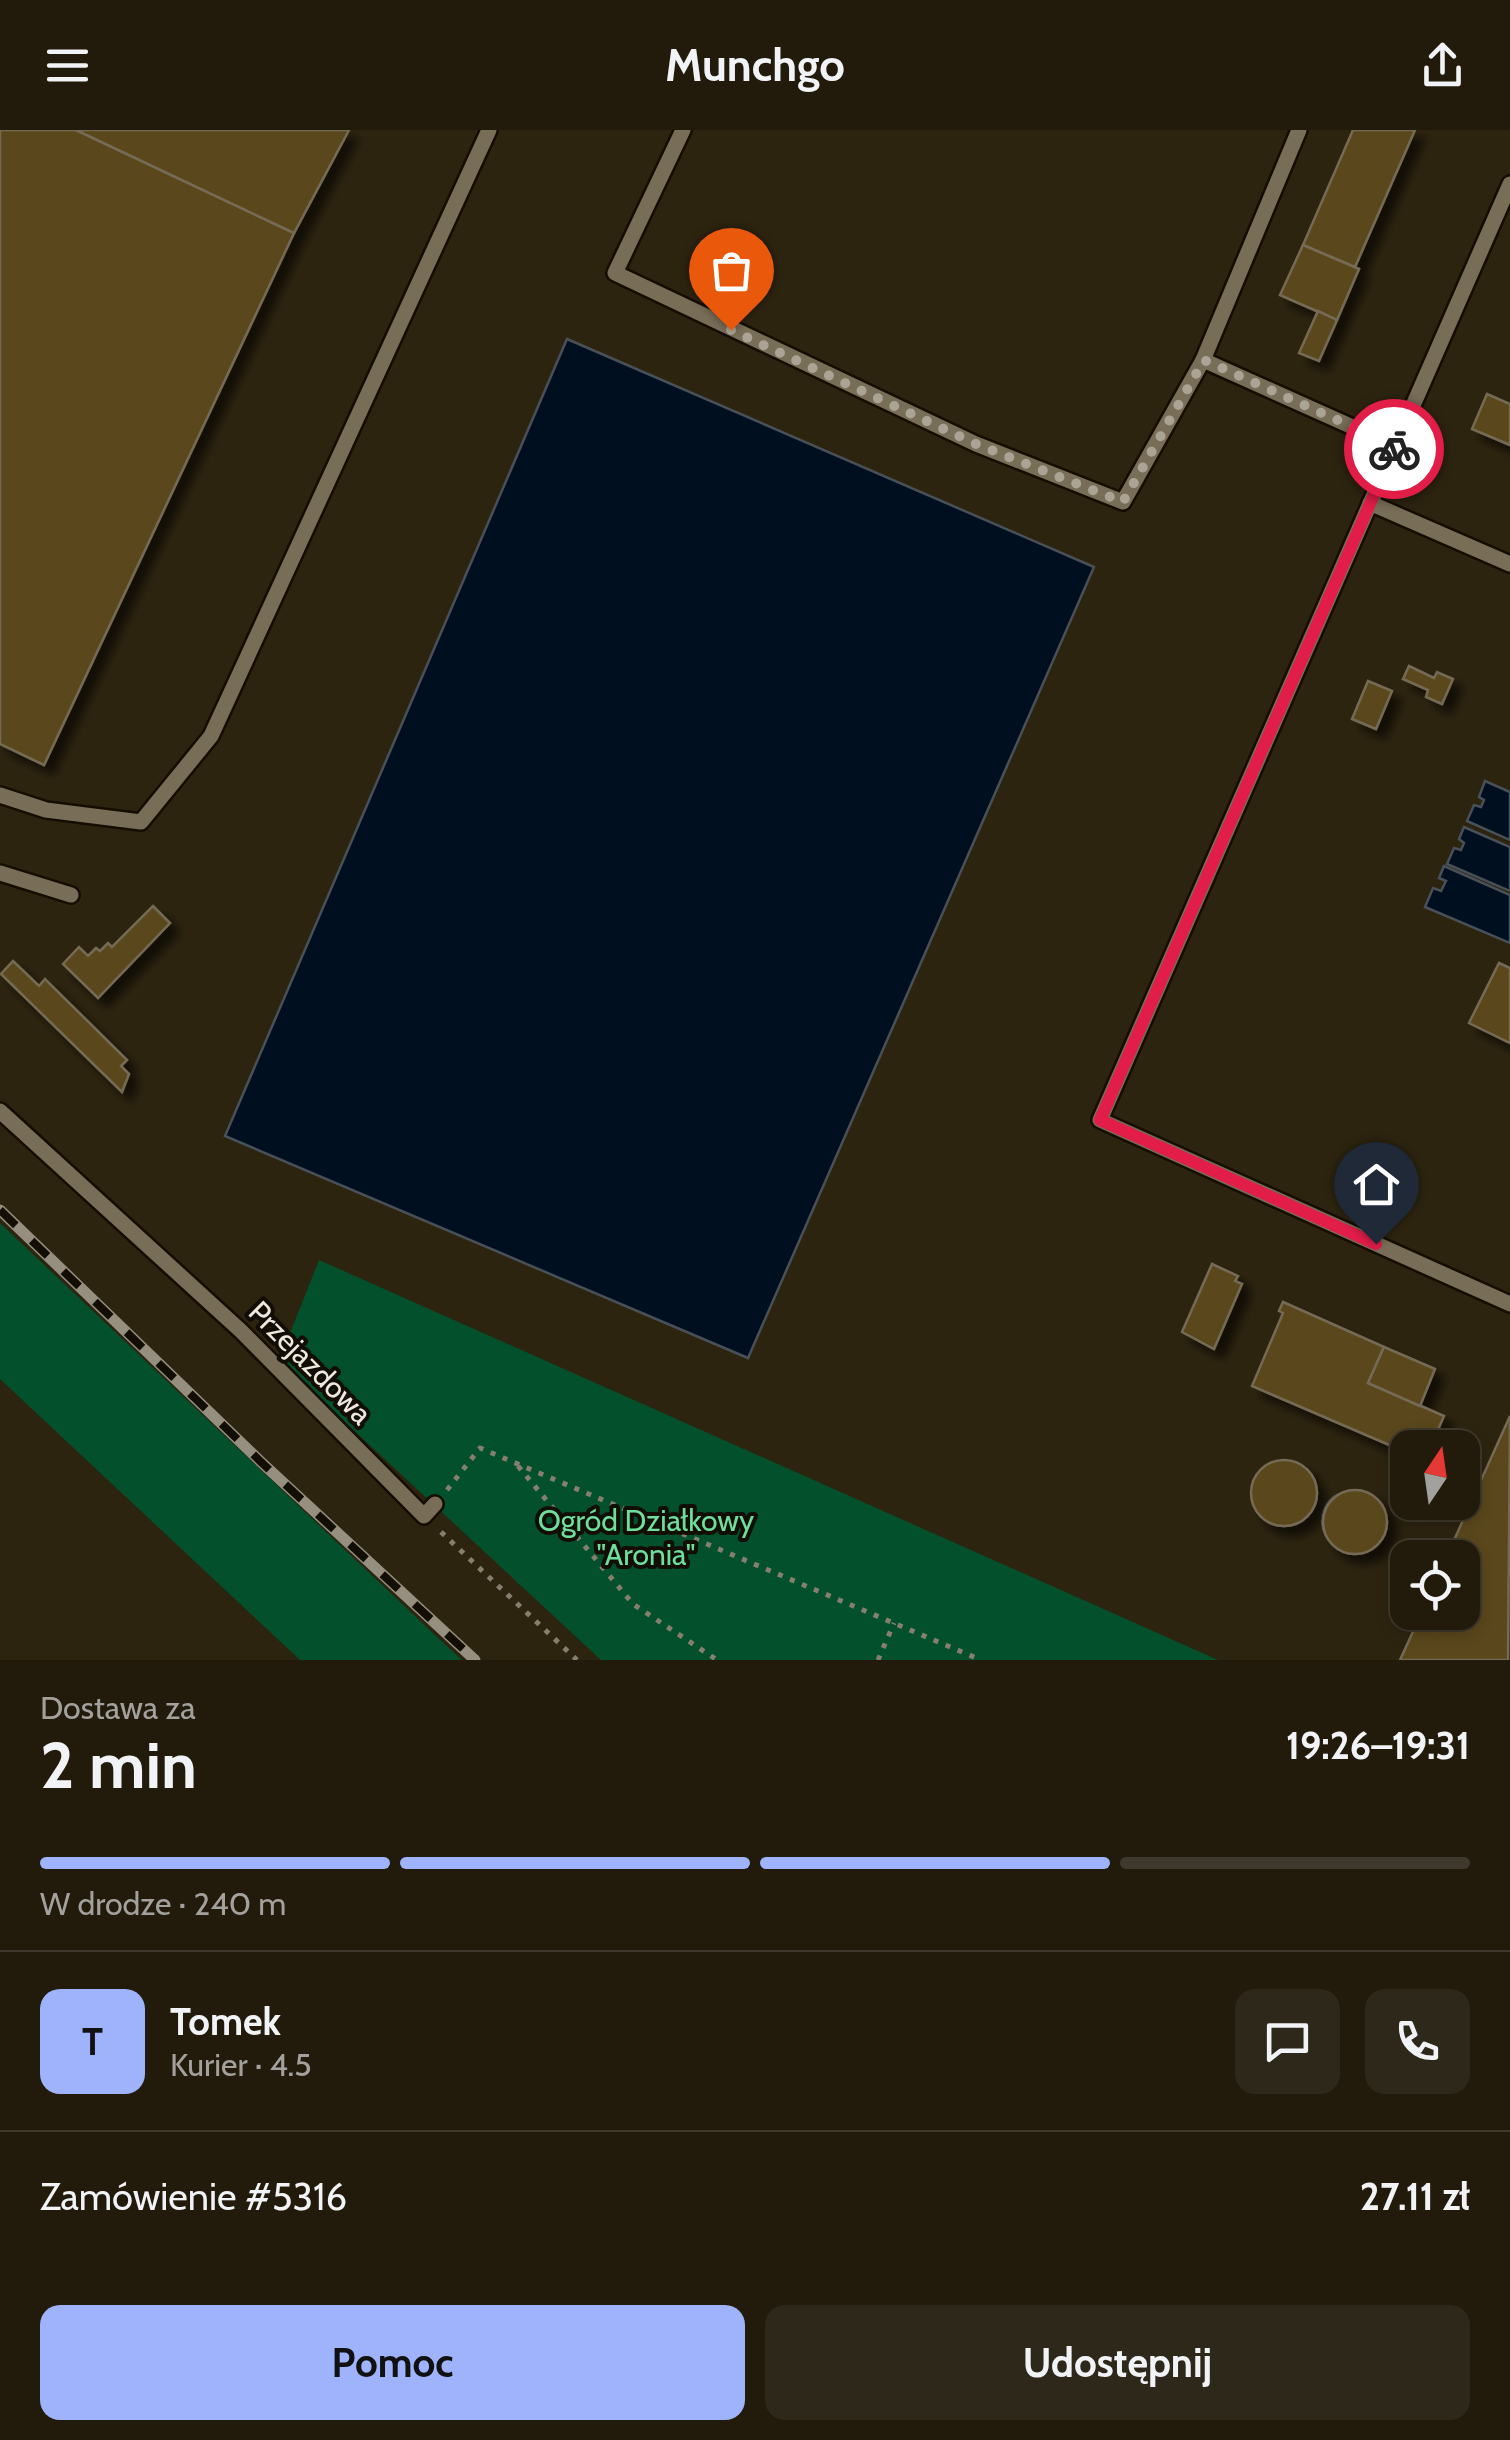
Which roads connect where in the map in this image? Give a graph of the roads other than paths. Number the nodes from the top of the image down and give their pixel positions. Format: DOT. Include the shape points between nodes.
graph roads {
  1 [pos="488,130"];
  2 [pos="682,130"];
  3 [pos="1299,130"];
  4 [pos="1510,184"];
  5 [pos="1204,360"];
  6 [pos="1395,446"];
  7 [pos="1370,503"];
  8 [pos="1510,564"];
  9 [pos="0,795"];
  10 [pos="0,873"];
  11 [pos="70,895"];
  12 [pos="0,1111"];
  13 [pos="1510,1304"];
  14 [pos="430,1510"];
  1 -- 9 [label="lane" via="211,736 141,822 46,810"];
  2 -- 5 [label="lane" via="615,273 976,444 1123,502"];
  3 -- 5 [label="lane"];
  4 -- 6 [label="lane"];
  5 -- 6 [label="lane"];
  6 -- 7 [label="lane"];
  7 -- 8 [label="lane"];
  7 -- 13 [label="lane" via="1100,1120"];
  10 -- 11 [label="lane"];
  12 -- 14 [label="lane, Przejazdowa"];
}
